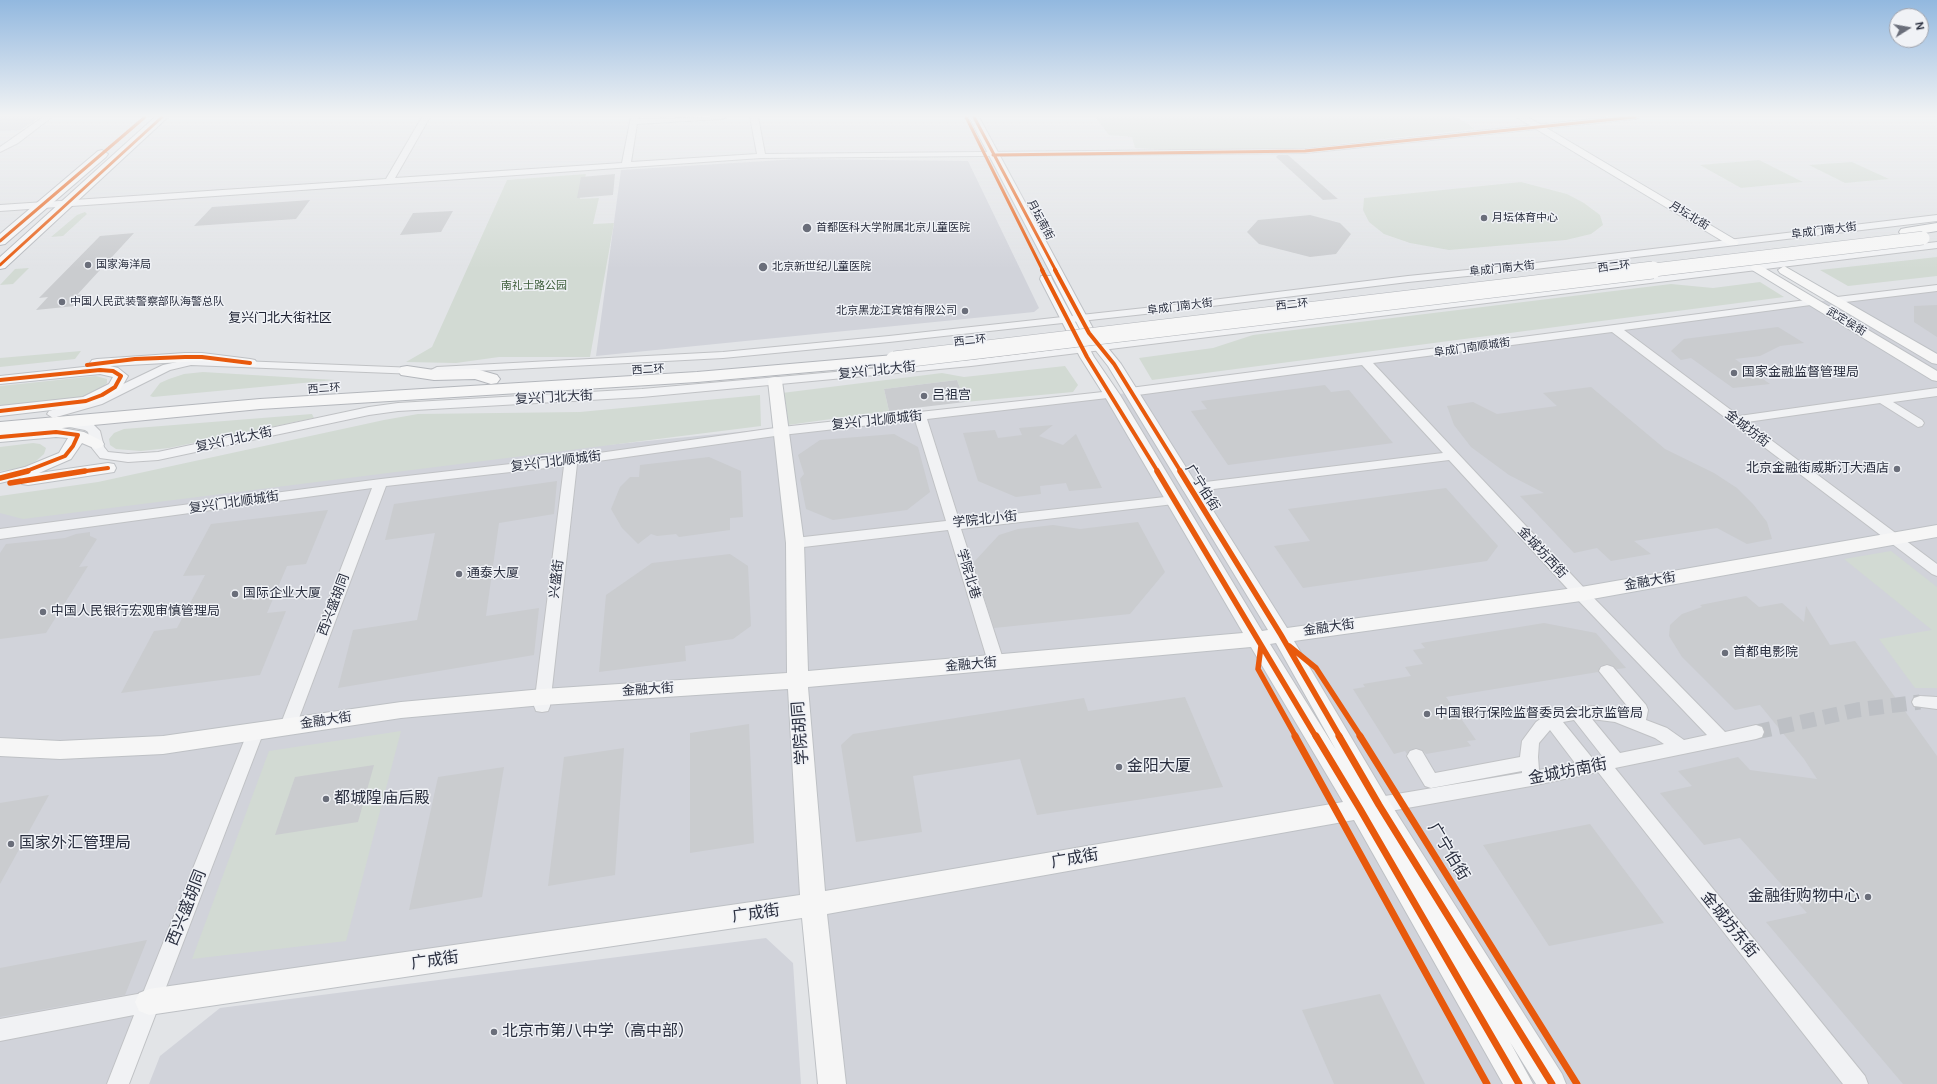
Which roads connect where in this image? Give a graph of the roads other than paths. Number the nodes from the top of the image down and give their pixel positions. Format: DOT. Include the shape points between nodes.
graph roads {
  1 [pos="86,168"];
  2 [pos="108,168"];
  3 [pos="397,168"];
  4 [pos="588,168"];
  5 [pos="995,168"];
  6 [pos="996,168"];
  7 [pos="1589,168"];
  8 [pos="1607,168"];
  9 [pos="389,181"];
  10 [pos="70,203"];
  11 [pos="42,205"];
  12 [pos="0,208"];
  13 [pos="1937,218"];
  14 [pos="1937,227"];
  15 [pos="1771,238"];
  16 [pos="1932,240"];
  17 [pos="0,241"];
  18 [pos="1733,242"];
  19 [pos="1715,244"];
  20 [pos="1812,260"];
  21 [pos="0,264"];
  22 [pos="1774,265"];
  23 [pos="1756,267"];
  24 [pos="1937,288"];
  25 [pos="1837,300"];
  26 [pos="1814,302"];
  27 [pos="1163,309"];
  28 [pos="1081,318"];
  29 [pos="1067,320"];
  30 [pos="1173,322"];
  31 [pos="1615,329"];
  32 [pos="1182,336"];
  33 [pos="1086,341"];
  34 [pos="892,355"];
  35 [pos="1937,360"];
  36 [pos="1366,362"];
  37 [pos="250,363"];
  38 [pos="407,371"];
  39 [pos="0,374"];
  40 [pos="1937,377"];
  41 [pos="0,380"];
  42 [pos="775,382"];
  43 [pos="492,385"];
  44 [pos="123,389"];
  45 [pos="1937,392"];
  46 [pos="1121,394"];
  47 [pos="93,399"];
  48 [pos="1883,400"];
  49 [pos="0,411"];
  50 [pos="369,411"];
  51 [pos="920,417"];
  52 [pos="50,419"];
  53 [pos="0,420"];
  54 [pos="1736,420"];
  55 [pos="1918,423"];
  56 [pos="0,428"];
  57 [pos="782,431"];
  58 [pos="78,435"];
  59 [pos="0,438"];
  60 [pos="96,444"];
  61 [pos="158,456"];
  62 [pos="1451,456"];
  63 [pos="571,461"];
  64 [pos="108,468"];
  65 [pos="0,478"];
  66 [pos="381,483"];
  67 [pos="0,484"];
  68 [pos="1181,494"];
  69 [pos="953,523"];
  70 [pos="1937,531"];
  71 [pos="0,534"];
  72 [pos="1892,539"];
  73 [pos="795,543"];
  74 [pos="1937,571"];
  75 [pos="1585,598"];
  76 [pos="1283,639"];
  77 [pos="1259,642"];
  78 [pos="996,662"];
  79 [pos="1607,671"];
  80 [pos="798,684"];
  81 [pos="542,702"];
  82 [pos="1920,702"];
  83 [pos="1937,703"];
  84 [pos="1578,713"];
  85 [pos="1552,720"];
  86 [pos="1631,720"];
  87 [pos="288,726"];
  88 [pos="1756,732"];
  89 [pos="254,736"];
  90 [pos="1722,740"];
  91 [pos="0,747"];
  92 [pos="1682,748"];
  93 [pos="1416,756"];
  94 [pos="0,758"];
  95 [pos="1603,765"];
  96 [pos="1530,771"];
  97 [pos="1370,807"];
  98 [pos="813,905"];
  99 [pos="149,1002"];
  100 [pos="0,1030"];
  101 [pos="118,1084"];
  102 [pos="832,1084"];
  103 [pos="1518,1084"];
  104 [pos="1552,1084"];
  105 [pos="1857,1084"];
  1 -- 11 [label="highway"];
  2 -- 10 [label="highway"];
  3 -- 9 [label="street"];
  4 -- 9 [label="street"];
  5 -- 29 [label="main road, 月坛南街"];
  6 -- 28 [label="main road, 月坛南街"];
  7 -- 19 [label="main road, 月坛北街"];
  8 -- 18 [label="main road, 月坛北街"];
  9 -- 10 [label="street"];
  10 -- 11 [label="street"];
  10 -- 21 [label="highway"];
  11 -- 12 [label="street"];
  11 -- 17 [label="highway"];
  13 -- 15 [label="street, 阜成门南大街"];
  14 -- 34 [label="highway, 西二环"];
  15 -- 18 [label="street, 阜成门南大街"];
  15 -- 20 [label="street"];
  16 -- 20 [label="street"];
  16 -- 34 [label="highway, 西二环, bridge"];
  18 -- 19 [label="street, 阜成门南大街"];
  18 -- 22 [label="street"];
  19 -- 23 [label="street"];
  19 -- 27 [label="street, 阜成门南大街"];
  20 -- 22 [label="street"];
  22 -- 23 [label="street"];
  22 -- 25 [label="main road, 武定侯街"];
  23 -- 26 [label="main road, 武定侯街"];
  23 -- 32 [label="street" via="1542,295"];
  24 -- 25 [label="street"];
  25 -- 35 [label="main road, 武定侯街"];
  26 -- 31 [label="street, 阜成门南顺城街"];
  26 -- 40 [label="main road, 武定侯街"];
  27 -- 28 [label="street, 阜成门南大街"];
  27 -- 30 [label="street"];
  28 -- 29 [label="street, 阜成门南大街"];
  28 -- 33 [label="main road, 月坛南街"];
  29 -- 33 [label="main road, 月坛南街"];
  29 -- 38 [label="street" via="723,355"];
  30 -- 32 [label="street"];
  30 -- 33 [label="street"];
  31 -- 36 [label="street, 阜成门南顺城街"];
  31 -- 54 [label="street, 金城坊街"];
  32 -- 33 [label="street"];
  33 -- 42 [label="street, 复兴门北大街" via="971,363"];
  33 -- 46 [label="main road, 广宁伯街"];
  34 -- 43 [label="highway, 西二环"];
  36 -- 46 [label="street, 阜成门南顺城街"];
  36 -- 62 [label="street, 金城坊西街"];
  37 -- 38 [label="street"];
  37 -- 39 [label="main road" via="202,357 158,358"];
  37 -- 44 [label="street" via="175,364 152,372"];
  38 -- 43 [label="highway" via="434,375 476,374"];
  41 -- 47 [label="main road" via="100,370 113,371 121,376 115,387"];
  42 -- 50 [label="street, 复兴门北大街" via="502,407 454,408 425,404"];
  42 -- 57 [label="main road, 学院胡同"];
  43 -- 50 [label="highway"];
  43 -- 52 [label="highway, 西二环"];
  44 -- 47 [label="main road"];
  44 -- 52 [label="street"];
  45 -- 48 [label="street"];
  46 -- 51 [label="street, 复兴门北顺城街"];
  46 -- 68 [label="main road, 广宁伯街"];
  47 -- 49 [label="main road"];
  48 -- 54 [label="street"];
  48 -- 55 [label="street"];
  50 -- 61 [label="street, 复兴门北大街"];
  51 -- 57 [label="street, 复兴门北顺城街"];
  51 -- 69 [label="street, 学院北巷"];
  52 -- 53 [label="highway, 西二环"];
  52 -- 56 [label="highway, 西二环"];
  52 -- 60 [label="street, 复兴门北大街" via="89,427 94,430"];
  54 -- 72 [label="street, 金城坊街"];
  57 -- 63 [label="street, 复兴门北顺城街"];
  57 -- 73 [label="main road, 学院胡同"];
  58 -- 59 [label="main road" via="56,432"];
  58 -- 60 [label="main road"];
  58 -- 65 [label="main road" via="65,456 30,472"];
  60 -- 61 [label="street, 复兴门北大街" via="104,455 114,457"];
  61 -- 64 [label="street"];
  62 -- 68 [label="street, 学院北小街"];
  62 -- 75 [label="street, 金城坊西街"];
  63 -- 66 [label="street, 复兴门北顺城街"];
  63 -- 81 [label="street, 兴盛街"];
  64 -- 67 [label="main road"];
  66 -- 71 [label="street, 复兴门北顺城街"];
  66 -- 87 [label="street, 西兴盛胡同"];
  68 -- 69 [label="street, 学院北小街"];
  68 -- 76 [label="main road, 广宁伯街"];
  68 -- 77 [label="main road, 广宁伯街"];
  69 -- 73 [label="street, 学院北小街"];
  69 -- 78 [label="street, 学院北巷"];
  70 -- 72 [label="main road, 金融大街"];
  72 -- 74 [label="street, 金城坊街"];
  72 -- 75 [label="main road, 金融大街"];
  73 -- 80 [label="main road, 学院胡同"];
  75 -- 76 [label="main road, 金融大街"];
  75 -- 90 [label="street, 金城坊西街"];
  76 -- 77 [label="main road, 金融大街"];
  76 -- 97 [label="main road, 广宁伯街"];
  77 -- 78 [label="main road, 金融大街"];
  77 -- 80 [label="main road, 金融大街"];
  77 -- 97 [label="main road, 广宁伯街"];
  78 -- 80 [label="main road, 金融大街"];
  79 -- 86 [label="street" via="1640,710 1640,716"];
  80 -- 81 [label="main road"];
  80 -- 98 [label="main road, 学院胡同"];
  81 -- 87 [label="main road, 金融大街" via="402,710"];
  81 -- 89 [label="main road"];
  82 -- 83 [label="street"];
  84 -- 85 [label="street" via="1562,715"];
  84 -- 86 [label="street" via="1607,714"];
  84 -- 95 [label="street"];
  85 -- 95 [label="street"];
  85 -- 96 [label="street" via="1542,727 1531,741"];
  86 -- 92 [label="street" via="1661,733"];
  87 -- 89 [label="main road, 金融大街"];
  88 -- 90 [label="street, 金城坊南街"];
  89 -- 91 [label="main road, 金融大街" via="102,749"];
  89 -- 94 [label="main road" via="155,755 104,759"];
  89 -- 99 [label="street, 西兴盛胡同"];
  90 -- 92 [label="street, 金城坊南街"];
  92 -- 95 [label="street, 金城坊南街"];
  93 -- 96 [label="street" via="1431,781"];
  95 -- 96 [label="street, 金城坊南街"];
  95 -- 105 [label="street, 金城坊东街"];
  96 -- 97 [label="street, 金城坊南街"];
  97 -- 98 [label="main road, 广成街"];
  97 -- 103 [label="main road, 广宁伯街"];
  97 -- 104 [label="main road, 广宁伯街"];
  98 -- 99 [label="main road, 广成街"];
  98 -- 102 [label="main road, 学院胡同"];
  99 -- 100 [label="street"];
  99 -- 101 [label="street, 西兴盛胡同"];
}
